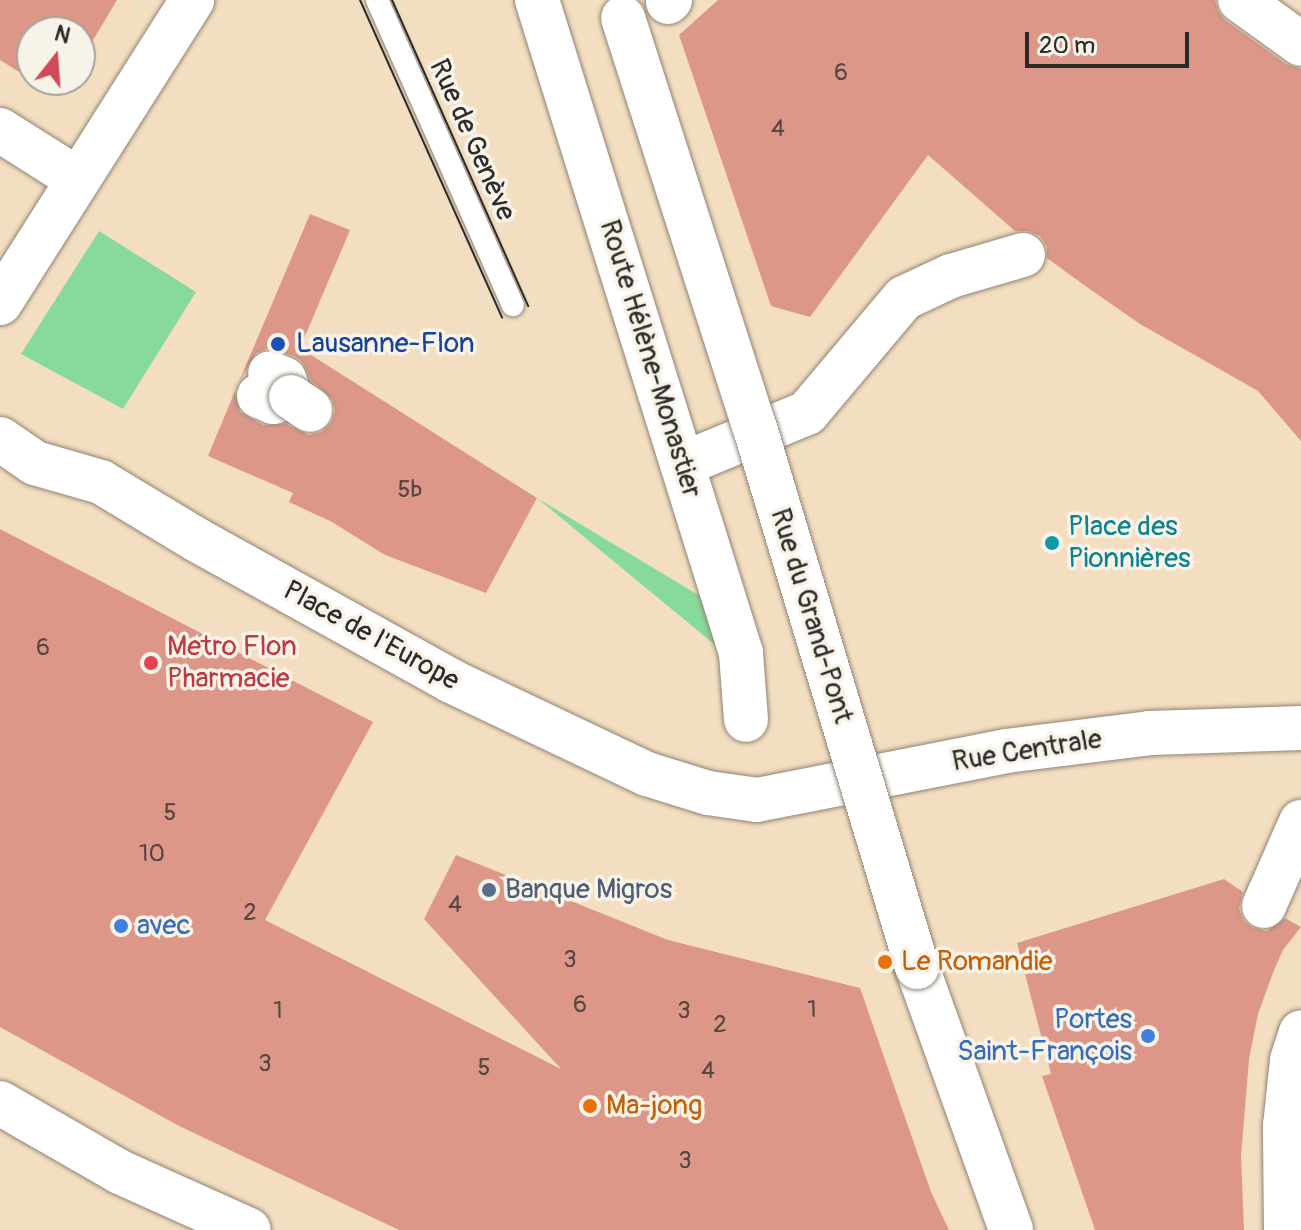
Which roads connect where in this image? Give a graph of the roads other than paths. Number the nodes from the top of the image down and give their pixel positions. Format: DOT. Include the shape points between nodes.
graph roads {
  1 [pos="192,0"];
  2 [pos="377,0"];
  3 [pos="537,0"];
  4 [pos="1240,0"];
  5 [pos="620,9"];
  6 [pos="1301,44"];
  7 [pos="0,130"];
  8 [pos="63,170"];
  9 [pos="1023,255"];
  10 [pos="0,303"];
  11 [pos="513,305"];
  12 [pos="0,439"];
  13 [pos="683,464"];
  14 [pos="746,720"];
  15 [pos="1301,728"];
  16 [pos="757,800"];
  17 [pos="1301,822"];
  18 [pos="1264,906"];
  19 [pos="1301,1032"];
  20 [pos="0,1103"];
  21 [pos="249,1230"];
  22 [pos="1011,1230"];
  23 [pos="1286,1230"];
  1 -- 10 [label="street"];
  2 -- 11 [label="lane, Rue de Genève"];
  3 -- 13 [label="street, Route Hélène-Monastier"];
  4 -- 6 [label="street"];
  5 -- 22 [label="street, Rue du Grand-Pont, bridge" via="755,428 917,967"];
  7 -- 8 [label="street"];
  9 -- 13 [label="street" via="951,276 904,298 807,413"];
  12 -- 16 [label="street, Place de l'Europe" via="35,463 101,482 451,681 575,742 647,774 708,793"];
  13 -- 14 [label="street, Route Hélène-Monastier" via="741,653"];
  15 -- 16 [label="street, Rue Centrale" via="1150,733 1006,751"];
  17 -- 18 [label="street"];
  19 -- 23 [label="street" via="1292,1060 1285,1126"];
  20 -- 21 [label="street" via="120,1172"];
}
